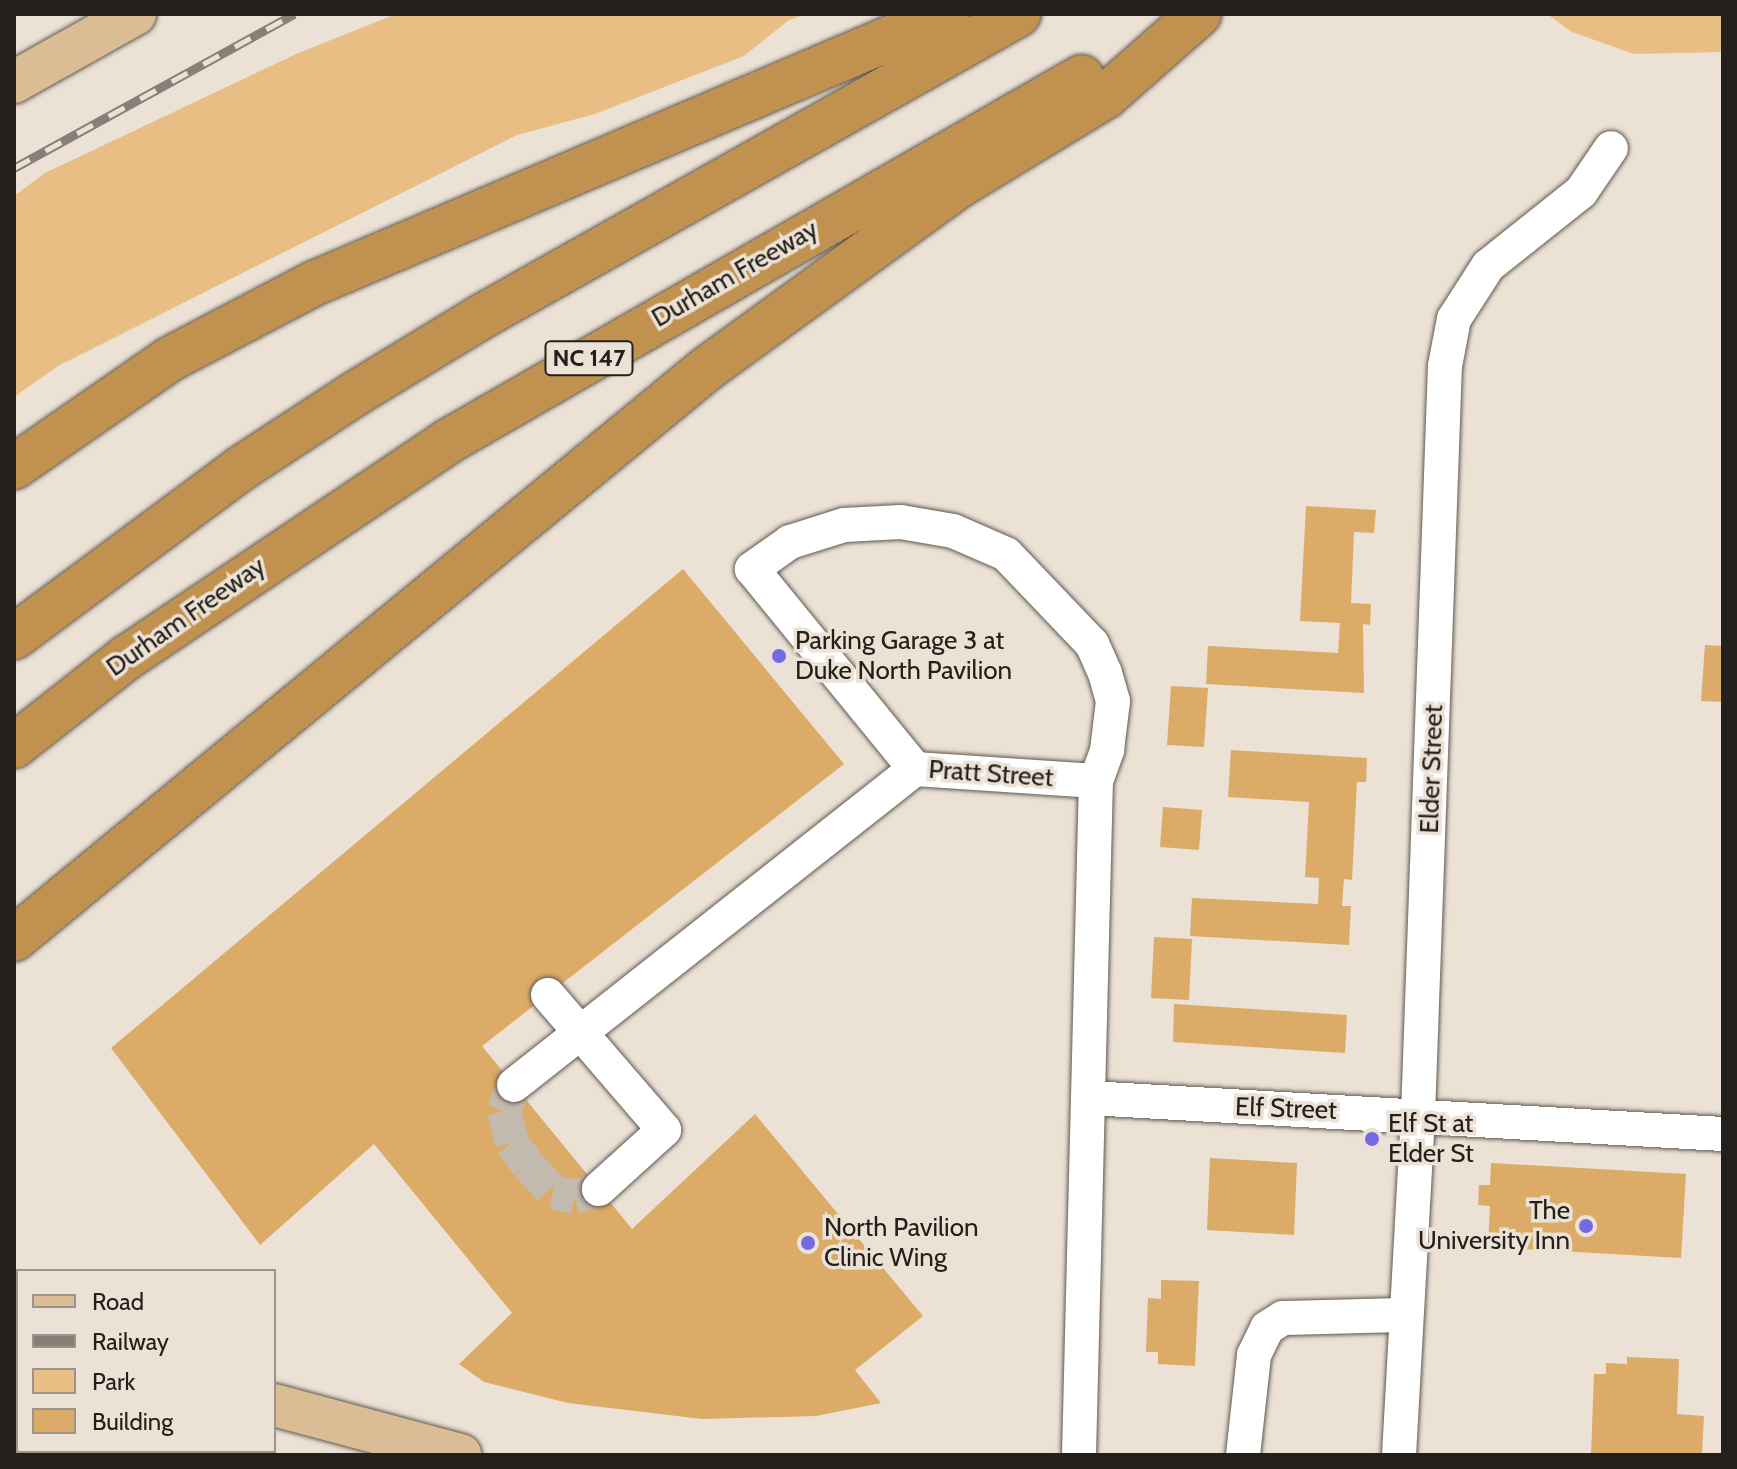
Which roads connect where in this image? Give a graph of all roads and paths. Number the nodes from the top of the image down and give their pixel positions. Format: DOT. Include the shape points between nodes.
graph roads {
  1 [pos="135,14"];
  2 [pos="947,14"];
  3 [pos="1019,14"];
  4 [pos="1196,14"];
  5 [pos="14,82"];
  6 [pos="1611,148"];
  7 [pos="14,467"];
  8 [pos="14,637"];
  9 [pos="14,746"];
  10 [pos="915,769"];
  11 [pos="1096,781"];
  12 [pos="14,939"];
  13 [pos="548,995"];
  14 [pos="580,1032"];
  15 [pos="514,1085"];
  16 [pos="1089,1098"];
  17 [pos="1418,1115"];
  18 [pos="1723,1134"];
  19 [pos="599,1189"];
  20 [pos="1405,1315"];
  21 [pos="276,1406"];
  22 [pos="460,1455"];
  23 [pos="1079,1455"];
  24 [pos="1243,1455"];
  25 [pos="1399,1455"];
  1 -- 5 [label="main road"];
  2 -- 7 [label="highway" via="315,283 170,359"];
  3 -- 8 [label="highway" via="356,393 240,469"];
  4 -- 9 [label="highway, Durham Freeway / NC 147" via="447,442 126,658"];
  4 -- 12 [label="highway" via="1106,96 958,186 709,367"];
  6 -- 17 [label="street, Elder Street" via="1581,192 1488,266 1454,319 1445,366"];
  10 -- 11 [label="street, Pratt Street"];
  10 -- 11 [label="street, Pratt Street" via="752,569 790,542 844,525 901,522 953,531 1006,554 1092,644 1105,673 1113,701 1107,750"];
  10 -- 14 [label="street"];
  11 -- 16 [label="street, Pratt Street"];
  13 -- 14 [label="street"];
  14 -- 15 [label="street"];
  14 -- 19 [label="street" via="664,1130"];
  16 -- 17 [label="street, Elf Street"];
  16 -- 23 [label="street, Pratt Street"];
  17 -- 18 [label="street, Elf Street"];
  17 -- 20 [label="street, Elder Street"];
  20 -- 24 [label="street" via="1283,1318 1267,1328 1254,1355"];
  20 -- 25 [label="street, Elder Street"];
  21 -- 22 [label="main road"];
}
